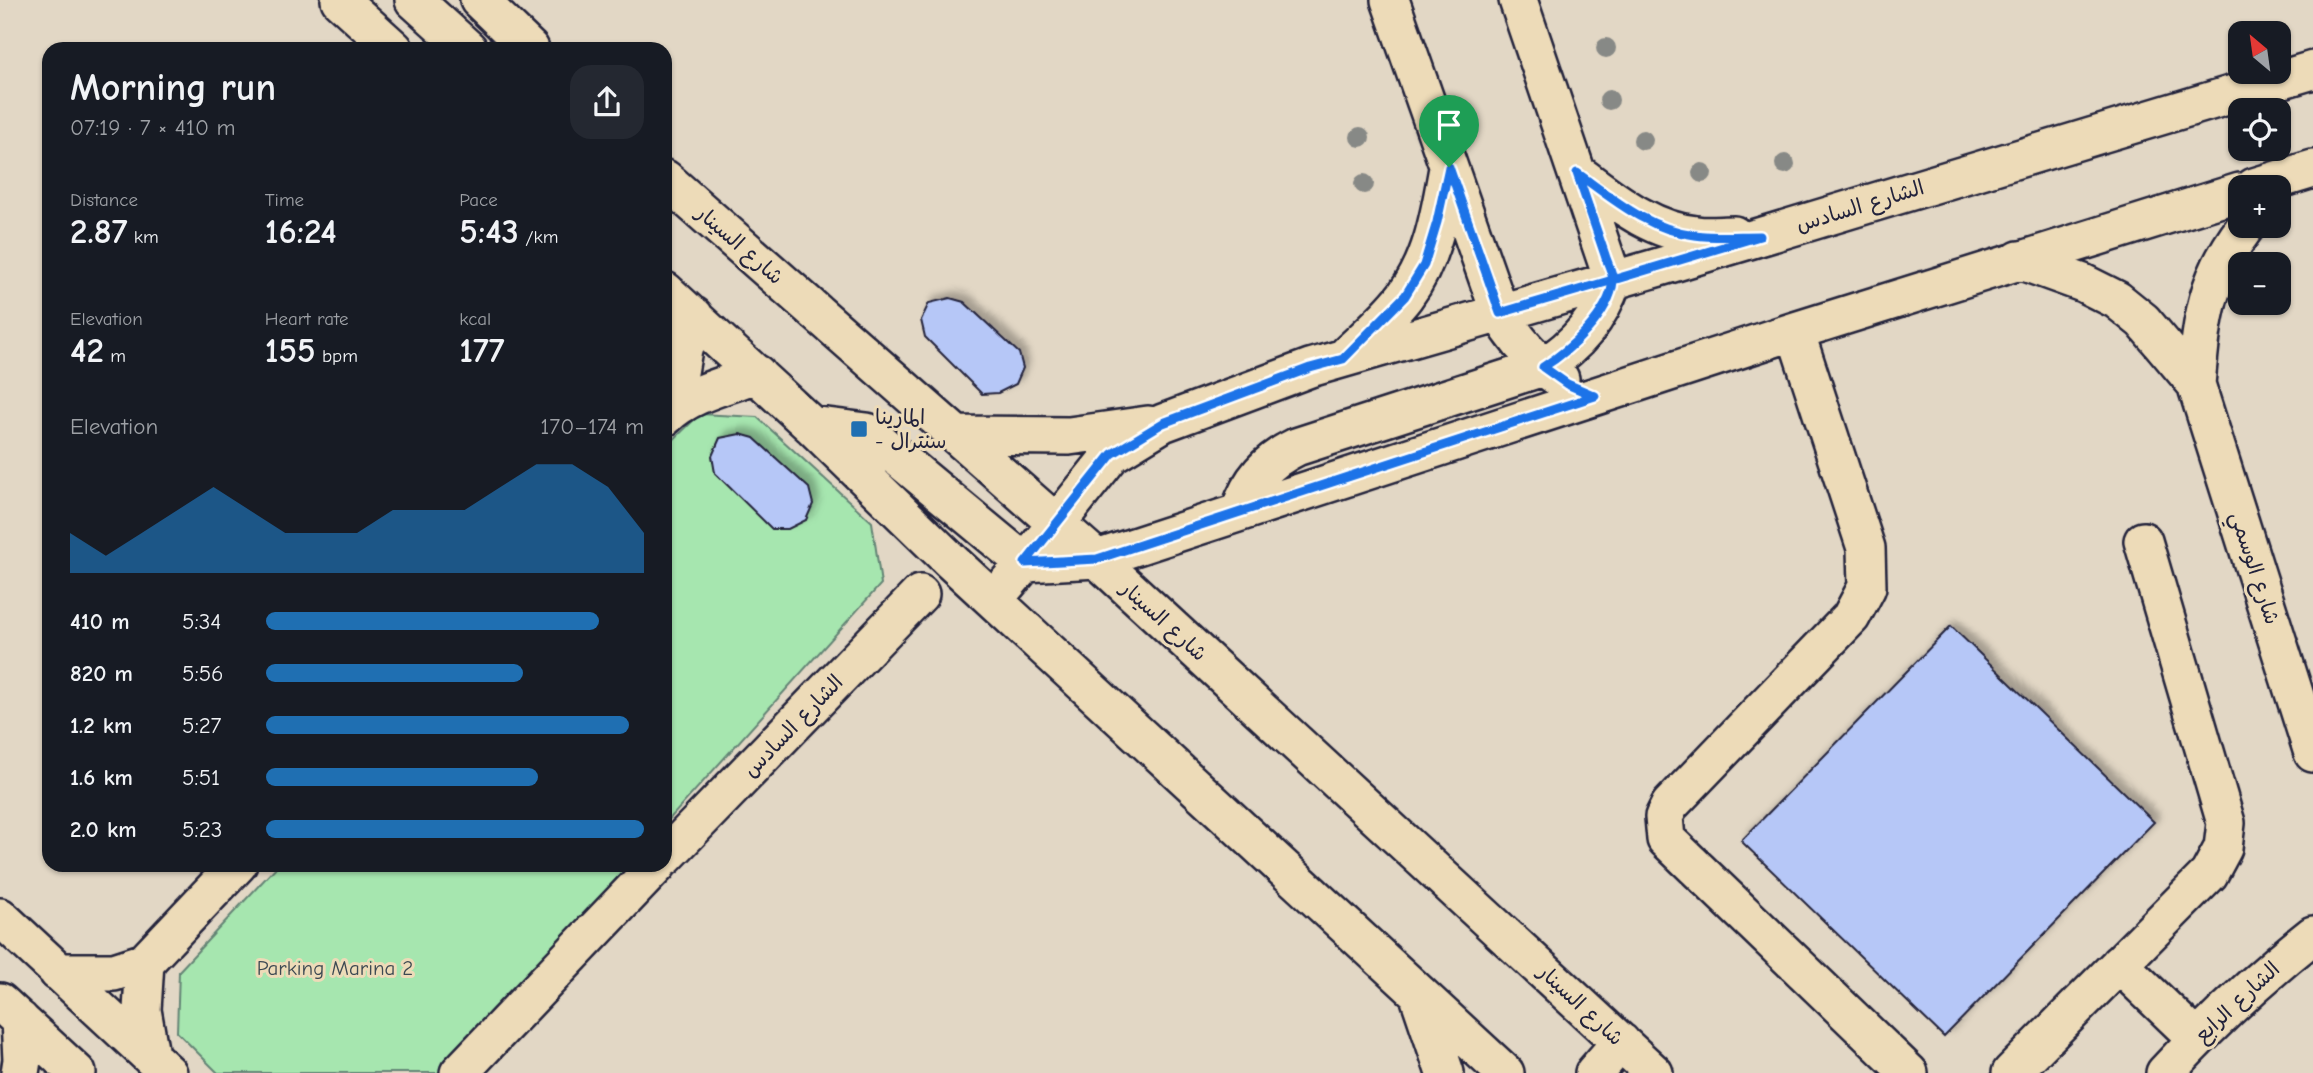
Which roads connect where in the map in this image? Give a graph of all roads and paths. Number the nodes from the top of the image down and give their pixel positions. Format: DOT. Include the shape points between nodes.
graph roads {
  1 [pos="340,0"];
  2 [pos="414,0"];
  3 [pos="479,0"];
  4 [pos="1390,0"];
  5 [pos="1518,0"];
  6 [pos="386,42"];
  7 [pos="460,42"];
  8 [pos="523,42"];
  9 [pos="2313,71"];
  10 [pos="1449,167"];
  11 [pos="1577,173"];
  12 [pos="672,185"];
  13 [pos="2228,196"];
  14 [pos="1760,236"];
  15 [pos="2236,238"];
  16 [pos="2019,260"];
  17 [pos="1613,280"];
  18 [pos="672,296"];
  19 [pos="1500,313"];
  20 [pos="694,316"];
  21 [pos="1795,331"];
  22 [pos="1343,359"];
  23 [pos="1543,367"];
  24 [pos="757,374"];
  25 [pos="2196,384"];
  26 [pos="1595,396"];
  27 [pos="672,398"];
  28 [pos="672,410"];
  29 [pos="1163,423"];
  30 [pos="811,425"];
  31 [pos="957,435"];
  32 [pos="1240,511"];
  33 [pos="1055,524"];
  34 [pos="2143,541"];
  35 [pos="1097,559"];
  36 [pos="1025,563"];
  37 [pos="920,594"];
  38 [pos="994,599"];
  39 [pos="2313,753"];
  40 [pos="672,850"];
  41 [pos="230,872"];
  42 [pos="650,872"];
  43 [pos="0,918"];
  44 [pos="2313,935"];
  45 [pos="145,962"];
  46 [pos="2119,964"];
  47 [pos="58,972"];
  48 [pos="1419,995"];
  49 [pos="10,1011"];
  50 [pos="2197,1039"];
  51 [pos="1621,1042"];
  52 [pos="159,1064"];
  53 [pos="20,1073"];
  54 [pos="77,1073"];
  55 [pos="459,1073"];
  56 [pos="1445,1073"];
  57 [pos="1505,1073"];
  58 [pos="1594,1073"];
  59 [pos="1654,1073"];
  60 [pos="1909,1073"];
  61 [pos="2011,1073"];
  62 [pos="2165,1073"];
  1 -- 6 [label="street"];
  2 -- 7 [label="street"];
  3 -- 8 [label="street"];
  4 -- 10 [label="street"];
  5 -- 11 [label="street"];
  9 -- 14 [label="street, الشارع السادس"];
  10 -- 19 [label="street"];
  10 -- 22 [label="street" via="1424,265 1405,296"];
  11 -- 14 [label="street" via="1657,226 1694,235"];
  11 -- 17 [label="street"];
  12 -- 31 [label="street, شارع السينار"];
  13 -- 16 [label="street"];
  14 -- 17 [label="street, الشارع السادس"];
  15 -- 25 [label="street, شارع الوسمي" via="2205,305"];
  16 -- 21 [label="street"];
  16 -- 25 [label="street, شارع الوسمي" via="2117,300 2143,321"];
  17 -- 19 [label="street, الشارع السادس"];
  17 -- 23 [label="street" via="1587,331"];
  18 -- 20 [label="street"];
  19 -- 22 [label="street, الشارع السادس"];
  19 -- 23 [label="street" via="1511,333"];
  20 -- 24 [label="street"];
  20 -- 27 [label="street"];
  21 -- 26 [label="street"];
  21 -- 60 [label="street" via="1866,548 1867,587 1851,617 1670,805 1664,817 1666,839"];
  22 -- 29 [label="street, الشارع السادس"];
  23 -- 26 [label="street"];
  23 -- 32 [label="street" via="1280,454 1254,479"];
  24 -- 28 [label="street"];
  24 -- 30 [label="street"];
  25 -- 39 [label="street, شارع الوسمي"];
  26 -- 32 [label="street"];
  29 -- 31 [label="street" via="1069,436"];
  29 -- 33 [label="street, الشارع السادس" via="1112,454"];
  30 -- 36 [label="street" via="867,432"];
  30 -- 38 [label="street"];
  31 -- 33 [label="street, شارع السينار"];
  32 -- 35 [label="street"];
  33 -- 35 [label="street, شارع السينار"];
  33 -- 36 [label="street, الشارع السادس"];
  34 -- 46 [label="street" via="2225,823 2223,848 2209,874"];
  35 -- 36 [label="street"];
  35 -- 51 [label="street, شارع السينار"];
  36 -- 38 [label="street, الشارع السادس"];
  37 -- 40 [label="street, الشارع السادس"];
  38 -- 48 [label="street"];
  41 -- 45 [label="street"];
  42 -- 55 [label="street"];
  43 -- 47 [label="street"];
  44 -- 50 [label="street, الشارع الرابع"];
  45 -- 47 [label="street" via="114,972"];
  45 -- 52 [label="street" via="142,1010"];
  46 -- 50 [label="street"];
  46 -- 61 [label="street"];
  47 -- 52 [label="street"];
  48 -- 56 [label="street"];
  48 -- 57 [label="street"];
  49 -- 53 [label="street" via="22,1060"];
  49 -- 54 [label="street"];
  50 -- 62 [label="street, الشارع الرابع"];
  51 -- 58 [label="street"];
  51 -- 59 [label="street, شارع السينار"];
}
